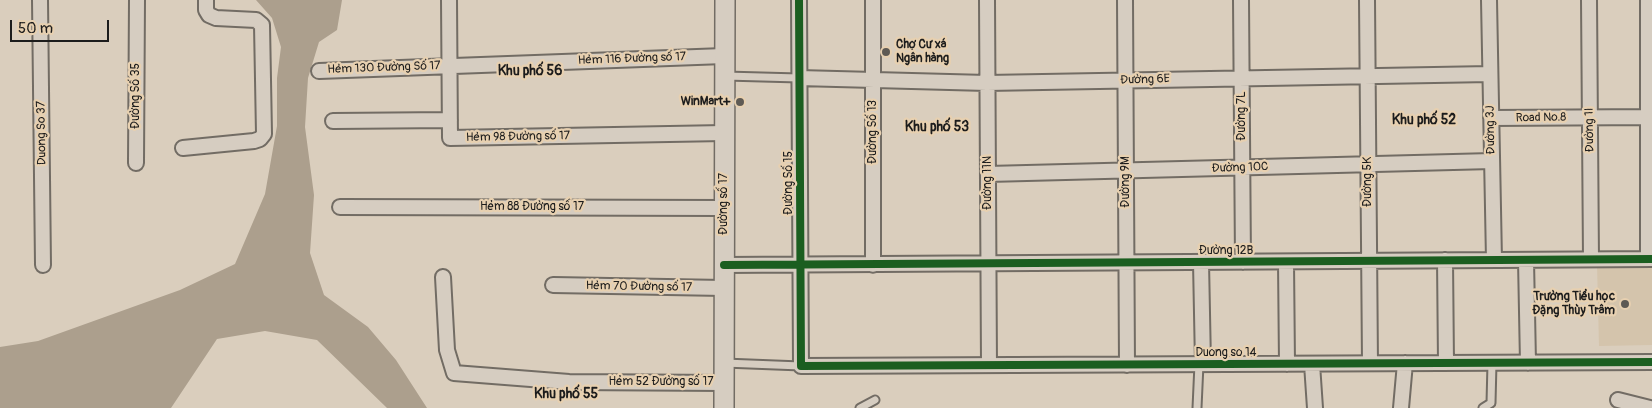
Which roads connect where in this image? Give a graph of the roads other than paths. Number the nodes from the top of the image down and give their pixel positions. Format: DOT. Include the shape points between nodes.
graph roads {
  1 [pos="40,0"];
  2 [pos="136,0"];
  3 [pos="206,0"];
  4 [pos="449,0"];
  5 [pos="725,0"];
  6 [pos="799,0"];
  7 [pos="874,0"];
  8 [pos="987,0"];
  9 [pos="1125,0"];
  10 [pos="1241,0"];
  11 [pos="1367,0"];
  12 [pos="1489,0"];
  13 [pos="1589,0"];
  14 [pos="1648,0"];
  15 [pos="724,56"];
  16 [pos="450,66"];
  17 [pos="319,71"];
  18 [pos="1490,74"];
  19 [pos="724,76"];
  20 [pos="1368,76"];
  21 [pos="1242,77"];
  22 [pos="800,78"];
  23 [pos="873,80"];
  24 [pos="1126,81"];
  25 [pos="987,83"];
  26 [pos="1650,117"];
  27 [pos="1491,118"];
  28 [pos="1590,118"];
  29 [pos="450,120"];
  30 [pos="333,121"];
  31 [pos="724,133"];
  32 [pos="183,148"];
  33 [pos="1492,161"];
  34 [pos="136,163"];
  35 [pos="1368,164"];
  36 [pos="1242,168"];
  37 [pos="1126,171"];
  38 [pos="988,174"];
  39 [pos="340,207"];
  40 [pos="724,208"];
  41 [pos="1591,259"];
  42 [pos="1650,259"];
  43 [pos="1445,260"];
  44 [pos="1494,260"];
  45 [pos="1526,260"];
  46 [pos="1369,261"];
  47 [pos="1201,262"];
  48 [pos="1243,262"];
  49 [pos="1286,262"];
  50 [pos="1127,263"];
  51 [pos="989,264"];
  52 [pos="43,265"];
  53 [pos="724,265"];
  54 [pos="800,265"];
  55 [pos="873,265"];
  56 [pos="443,277"];
  57 [pos="553,285"];
  58 [pos="724,288"];
  59 [pos="724,362"];
  60 [pos="1528,362"];
  61 [pos="1652,362"];
  62 [pos="1370,363"];
  63 [pos="1405,363"];
  64 [pos="1446,363"];
  65 [pos="1492,363"];
  66 [pos="1201,364"];
  67 [pos="1287,364"];
  68 [pos="1312,364"];
  69 [pos="990,365"];
  70 [pos="1127,365"];
  71 [pos="801,366"];
  72 [pos="724,382"];
  73 [pos="875,400"];
  74 [pos="1618,400"];
  75 [pos="724,408"];
  76 [pos="860,408"];
  77 [pos="1196,408"];
  78 [pos="1315,408"];
  79 [pos="1400,408"];
  80 [pos="1483,408"];
  81 [pos="1650,408"];
  1 -- 52 [label="street, Duong So 37"];
  2 -- 34 [label="street, Đường Số 35"];
  3 -- 32 [label="street" via="209,16 256,20 262,25 264,134 260,140"];
  4 -- 16 [label="street, Hẻm 98 Đường số 17"];
  5 -- 15 [label="street, Đường số 17"];
  6 -- 22 [label="street, Đường Số 15"];
  7 -- 23 [label="street, Đường Số 13"];
  8 -- 25 [label="street, Đường 11N"];
  9 -- 24 [label="street, Đường 9M"];
  10 -- 21 [label="street, Đường 7L"];
  11 -- 20 [label="street, Đường 5K"];
  12 -- 18 [label="street, Đường 3J"];
  13 -- 28 [label="street, Đường 1I"];
  14 -- 26 [label="street"];
  15 -- 16 [label="street, Hẻm 116 Đường số 17"];
  15 -- 19 [label="street, Đường số 17"];
  16 -- 17 [label="street, Hẻm 130 Đường Số 17"];
  16 -- 29 [label="street, Hẻm 98 Đường số 17"];
  18 -- 20 [label="street, Đường 6E"];
  18 -- 27 [label="street, Đường 3J"];
  19 -- 22 [label="lane"];
  19 -- 31 [label="street, Đường số 17"];
  20 -- 21 [label="street, Đường 6E"];
  20 -- 35 [label="street, Đường 5K"];
  21 -- 24 [label="street, Đường 6E"];
  21 -- 36 [label="street, Đường 7L"];
  22 -- 23 [label="street, Đường 6E"];
  22 -- 54 [label="street, Đường Số 15"];
  23 -- 25 [label="street, Đường 6E"];
  23 -- 55 [label="street, Đường Số 13"];
  24 -- 25 [label="street, Đường 6E"];
  24 -- 37 [label="street, Đường 9M"];
  25 -- 38 [label="street, Đường 11N"];
  26 -- 28 [label="street, Road No.8"];
  26 -- 42 [label="street"];
  27 -- 28 [label="street, Road No.8"];
  27 -- 33 [label="street, Đường 3J"];
  28 -- 41 [label="street, Đường 1I"];
  29 -- 30 [label="street"];
  29 -- 31 [label="street, Hẻm 98 Đường số 17" via="450,138"];
  31 -- 40 [label="street, Đường số 17"];
  33 -- 35 [label="street, Đường 10C"];
  33 -- 44 [label="street, Đường 3J"];
  35 -- 36 [label="street, Đường 10C"];
  35 -- 46 [label="street, Đường 5K"];
  36 -- 37 [label="street, Đường 10C"];
  36 -- 48 [label="street, Đường 7L"];
  37 -- 38 [label="street, Đường 10C"];
  37 -- 50 [label="street, Đường 9M"];
  38 -- 51 [label="street, Đường 11N"];
  39 -- 40 [label="street, Hẻm 88 Đường số 17"];
  40 -- 53 [label="street, Đường số 17"];
  41 -- 42 [label="street, Đường 12B"];
  41 -- 45 [label="street, Đường 12B"];
  43 -- 44 [label="street, Đường 12B"];
  43 -- 46 [label="street, Đường 12B"];
  43 -- 64 [label="street"];
  44 -- 45 [label="street, Đường 12B"];
  45 -- 60 [label="street"];
  46 -- 49 [label="street, Đường 12B"];
  46 -- 62 [label="street, Đường 5K"];
  47 -- 48 [label="street, Đường 12B"];
  47 -- 50 [label="street, Đường 12B"];
  47 -- 66 [label="street"];
  48 -- 49 [label="street, Đường 12B"];
  49 -- 67 [label="street"];
  50 -- 51 [label="street, Đường 12B"];
  50 -- 70 [label="street, Đường 9M"];
  51 -- 55 [label="street, Đường 12B"];
  51 -- 69 [label="street, Đường 11N"];
  53 -- 54 [label="street, Đường 12B"];
  53 -- 58 [label="street, Đường số 17"];
  54 -- 55 [label="street, Đường 12B"];
  54 -- 71 [label="street, Đường Số 15"];
  56 -- 72 [label="street, Hẻm 52 Đường số 17" via="447,350 454,372 569,382"];
  57 -- 58 [label="street, Hẻm 70 Đường số 17"];
  58 -- 59 [label="street, Đường số 17"];
  59 -- 71 [label="lane, Duong so 14"];
  59 -- 72 [label="street, Đường số 17"];
  60 -- 61 [label="street, Duong so 14"];
  60 -- 65 [label="street, Duong so 14"];
  62 -- 63 [label="street, Duong so 14"];
  62 -- 68 [label="street, Duong so 14"];
  63 -- 64 [label="street, Duong so 14"];
  63 -- 79 [label="street"];
  64 -- 65 [label="street, Duong so 14"];
  65 -- 80 [label="lane" via="1491,403"];
  66 -- 67 [label="street, Duong so 14"];
  66 -- 70 [label="street, Duong so 14"];
  66 -- 77 [label="lane"];
  67 -- 68 [label="street, Duong so 14"];
  68 -- 78 [label="street"];
  69 -- 70 [label="street, Duong so 14"];
  69 -- 71 [label="street, Duong so 14"];
  72 -- 75 [label="street, Đường số 17"];
  73 -- 76 [label="lane"];
  74 -- 81 [label="street"];
}
